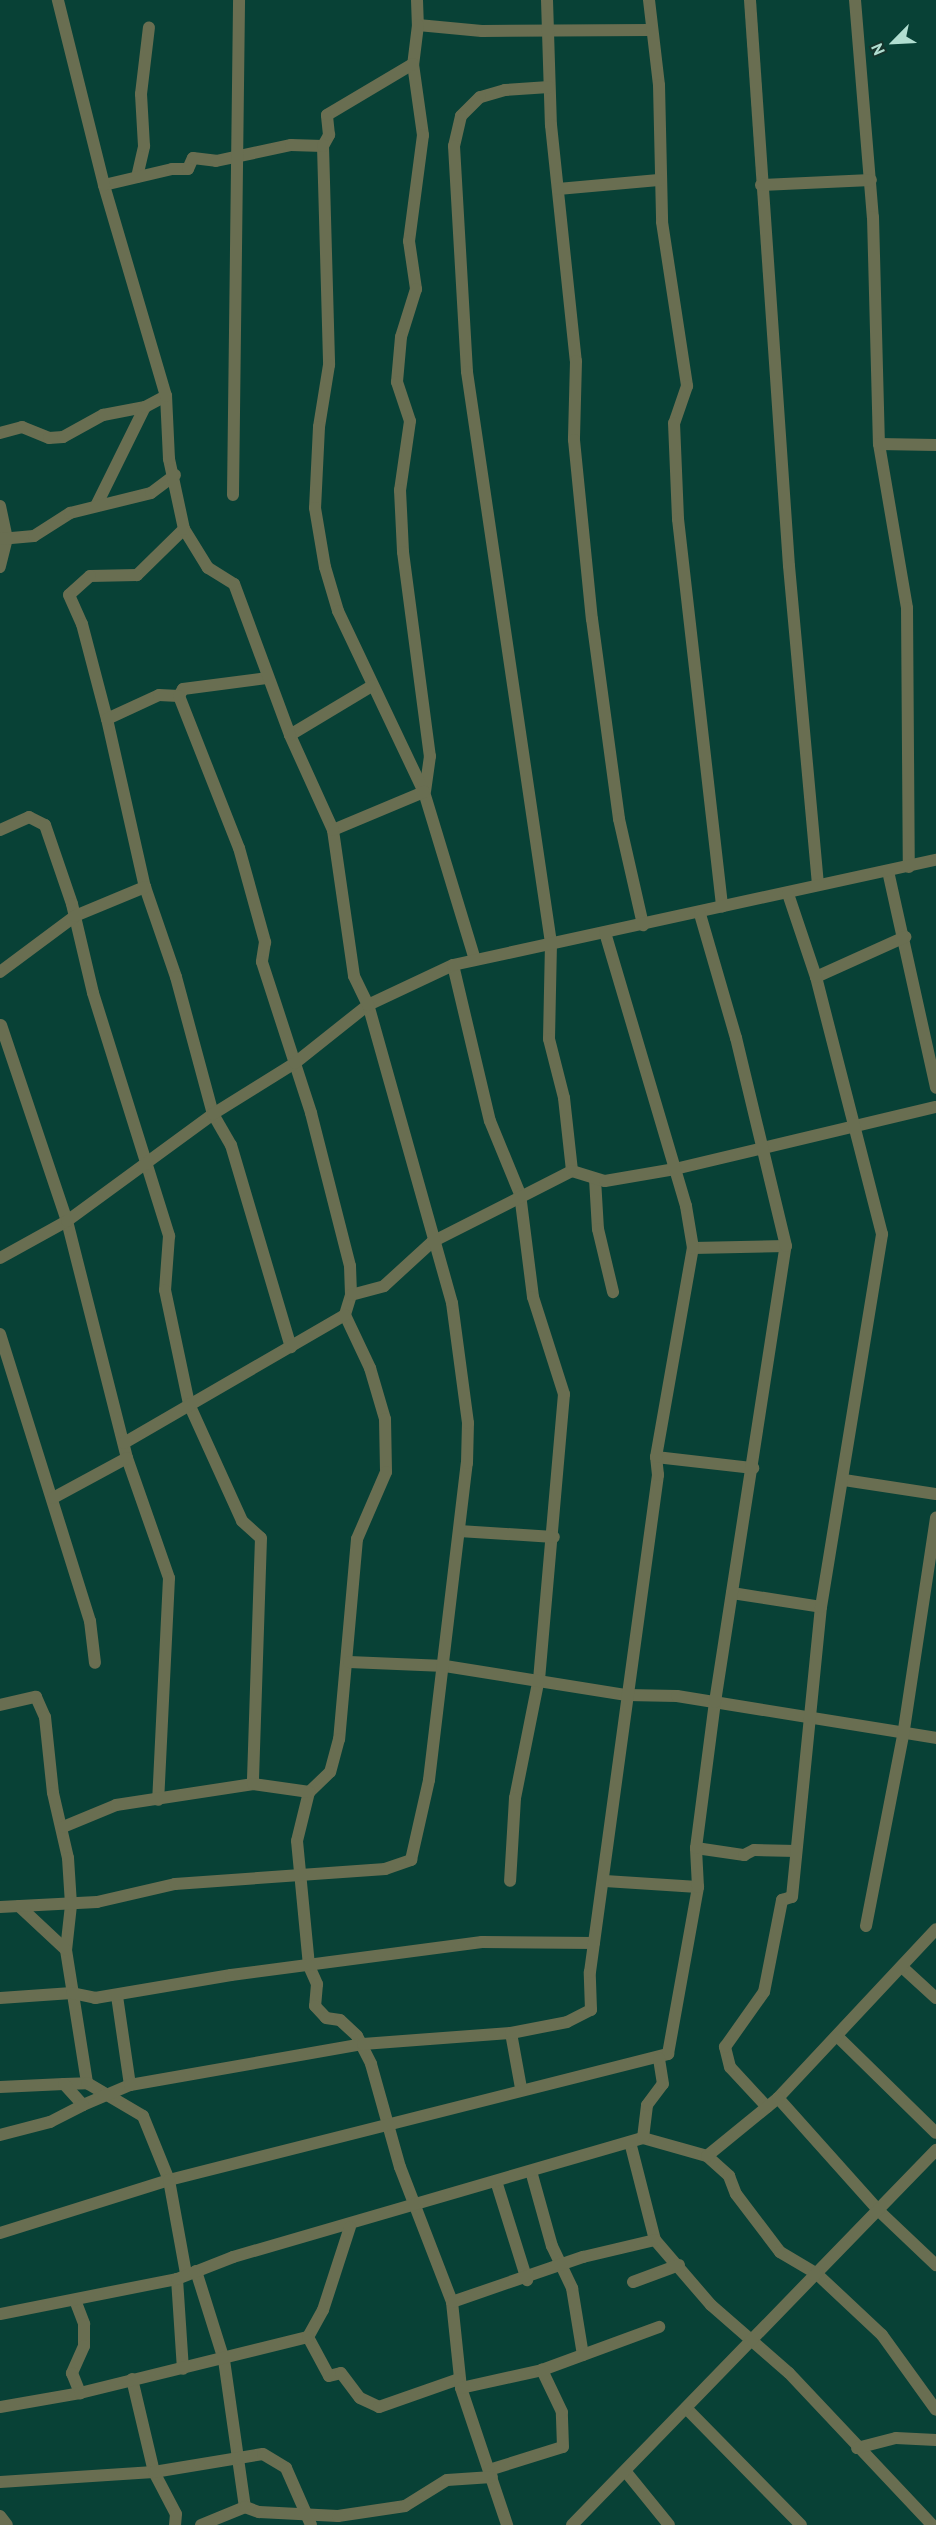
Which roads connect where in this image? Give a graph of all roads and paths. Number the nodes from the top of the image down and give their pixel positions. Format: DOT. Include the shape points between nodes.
graph roads {
  1 [pos="58,0"];
  2 [pos="239,0"];
  3 [pos="417,0"];
  4 [pos="547,0"];
  5 [pos="649,0"];
  6 [pos="750,0"];
  7 [pos="855,0"];
  8 [pos="418,25"];
  9 [pos="149,27"];
  10 [pos="547,29"];
  11 [pos="651,30"];
  12 [pos="413,64"];
  13 [pos="549,87"];
  14 [pos="323,146"];
  15 [pos="238,157"];
  16 [pos="137,177"];
  17 [pos="659,180"];
  18 [pos="871,180"];
  19 [pos="104,185"];
  20 [pos="761,185"];
  21 [pos="558,189"];
  22 [pos="166,396"];
  23 [pos="145,407"];
  24 [pos="1,435"];
  25 [pos="879,444"];
  26 [pos="936,445"];
  27 [pos="175,475"];
  28 [pos="233,495"];
  29 [pos="0,506"];
  30 [pos="96,506"];
  31 [pos="184,529"];
  32 [pos="4,539"];
  33 [pos="0,567"];
  34 [pos="268,678"];
  35 [pos="372,686"];
  36 [pos="179,696"];
  37 [pos="108,719"];
  38 [pos="290,735"];
  39 [pos="424,792"];
  40 [pos="0,830"];
  41 [pos="333,830"];
  42 [pos="936,860"];
  43 [pos="909,867"];
  44 [pos="888,870"];
  45 [pos="818,882"];
  46 [pos="145,887"];
  47 [pos="788,894"];
  48 [pos="722,907"];
  49 [pos="700,914"];
  50 [pos="75,916"];
  51 [pos="643,925"];
  52 [pos="605,933"];
  53 [pos="904,937"];
  54 [pos="551,944"];
  55 [pos="474,957"];
  56 [pos="453,965"];
  57 [pos="0,972"];
  58 [pos="816,977"];
  59 [pos="368,1005"];
  60 [pos="1,1025"];
  61 [pos="295,1063"];
  62 [pos="936,1088"];
  63 [pos="936,1107"];
  64 [pos="213,1114"];
  65 [pos="854,1125"];
  66 [pos="758,1146"];
  67 [pos="147,1165"];
  68 [pos="675,1169"];
  69 [pos="572,1171"];
  70 [pos="595,1179"];
  71 [pos="520,1194"];
  72 [pos="67,1221"];
  73 [pos="432,1242"];
  74 [pos="786,1246"];
  75 [pos="693,1248"];
  76 [pos="0,1258"];
  77 [pos="613,1292"];
  78 [pos="351,1295"];
  79 [pos="345,1315"];
  80 [pos="0,1334"];
  81 [pos="291,1347"];
  82 [pos="189,1404"];
  83 [pos="124,1443"];
  84 [pos="656,1457"];
  85 [pos="127,1458"];
  86 [pos="753,1468"];
  87 [pos="844,1480"];
  88 [pos="936,1494"];
  89 [pos="53,1498"];
  90 [pos="936,1517"];
  91 [pos="459,1531"];
  92 [pos="554,1537"];
  93 [pos="732,1593"];
  94 [pos="821,1607"];
  95 [pos="349,1662"];
  96 [pos="95,1663"];
  97 [pos="445,1666"];
  98 [pos="539,1678"];
  99 [pos="627,1695"];
  100 [pos="715,1702"];
  101 [pos="0,1705"];
  102 [pos="807,1720"];
  103 [pos="903,1736"];
  104 [pos="936,1738"];
  105 [pos="253,1784"];
  106 [pos="309,1792"];
  107 [pos="158,1800"];
  108 [pos="63,1827"];
  109 [pos="696,1848"];
  110 [pos="796,1851"];
  111 [pos="301,1876"];
  112 [pos="510,1881"];
  113 [pos="605,1881"];
  114 [pos="698,1887"];
  115 [pos="71,1905"];
  116 [pos="19,1906"];
  117 [pos="0,1907"];
  118 [pos="866,1926"];
  119 [pos="936,1929"];
  120 [pos="594,1943"];
  121 [pos="66,1950"];
  122 [pos="309,1966"];
  123 [pos="902,1966"];
  124 [pos="72,1993"];
  125 [pos="117,1996"];
  126 [pos="0,1998"];
  127 [pos="936,1998"];
  128 [pos="511,2033"];
  129 [pos="838,2037"];
  130 [pos="363,2043"];
  131 [pos="659,2058"];
  132 [pos="87,2083"];
  133 [pos="64,2084"];
  134 [pos="130,2085"];
  135 [pos="0,2087"];
  136 [pos="520,2088"];
  137 [pos="105,2094"];
  138 [pos="778,2098"];
  139 [pos="83,2105"];
  140 [pos="766,2107"];
  141 [pos="390,2121"];
  142 [pos="936,2133"];
  143 [pos="0,2135"];
  144 [pos="637,2140"];
  145 [pos="936,2150"];
  146 [pos="707,2156"];
  147 [pos="531,2171"];
  148 [pos="169,2180"];
  149 [pos="496,2181"];
  150 [pos="417,2205"];
  151 [pos="879,2211"];
  152 [pos="350,2227"];
  153 [pos="0,2233"];
  154 [pos="655,2240"];
  155 [pos="679,2265"];
  156 [pos="936,2265"];
  157 [pos="562,2267"];
  158 [pos="186,2274"];
  159 [pos="817,2274"];
  160 [pos="527,2280"];
  161 [pos="633,2282"];
  162 [pos="75,2300"];
  163 [pos="452,2302"];
  164 [pos="0,2313"];
  165 [pos="659,2327"];
  166 [pos="308,2337"];
  167 [pos="755,2340"];
  168 [pos="583,2355"];
  169 [pos="224,2360"];
  170 [pos="183,2369"];
  171 [pos="542,2370"];
  172 [pos="132,2379"];
  173 [pos="460,2384"];
  174 [pos="80,2393"];
  175 [pos="0,2408"];
  176 [pos="686,2408"];
  177 [pos="936,2410"];
  178 [pos="936,2440"];
  179 [pos="857,2448"];
  180 [pos="240,2461"];
  181 [pos="154,2472"];
  182 [pos="626,2472"];
  183 [pos="490,2474"];
  184 [pos="0,2482"];
  185 [pos="245,2507"];
  186 [pos="305,2513"];
  187 [pos="0,2516"];
  188 [pos="7,2525"];
  189 [pos="175,2525"];
  190 [pos="201,2525"];
  191 [pos="311,2525"];
  192 [pos="507,2525"];
  193 [pos="572,2525"];
  194 [pos="669,2525"];
  195 [pos="801,2525"];
  196 [pos="932,2525"];
  1 -- 19 [label="street"];
  2 -- 15 [label="street"];
  3 -- 8 [label="street"];
  4 -- 10 [label="street"];
  5 -- 11 [label="street"];
  6 -- 20 [label="street"];
  7 -- 18 [label="street"];
  8 -- 10 [label="street" via="482,31"];
  8 -- 12 [label="street"];
  9 -- 16 [label="street" via="141,94 144,146"];
  10 -- 11 [label="street"];
  10 -- 13 [label="street"];
  11 -- 17 [label="street" via="659,85"];
  12 -- 14 [label="street" via="327,115 329,135"];
  12 -- 39 [label="street" via="423,135 409,241 416,289 401,337 397,382 410,421 400,490 403,552 430,756"];
  13 -- 21 [label="street"];
  13 -- 54 [label="street" via="480,97 461,116 454,147 473,427 508,636"];
  14 -- 15 [label="street" via="291,145"];
  14 -- 35 [label="street" via="328,365 319,427 315,508 338,611"];
  15 -- 16 [label="street" via="216,161 193,158 188,169"];
  15 -- 28 [label="street"];
  16 -- 19 [label="street"];
  17 -- 21 [label="street"];
  17 -- 48 [label="street" via="687,386 674,423 678,519"];
  18 -- 20 [label="street"];
  18 -- 25 [label="street"];
  19 -- 22 [label="street"];
  20 -- 45 [label="street"];
  21 -- 51 [label="street" via="576,361 574,440 592,619 619,819"];
  22 -- 23 [label="street"];
  22 -- 27 [label="street" via="169,459"];
  23 -- 24 [label="street" via="103,415 63,437 49,438 22,427"];
  23 -- 30 [label="street"];
  25 -- 26 [label="street"];
  25 -- 43 [label="street" via="908,608"];
  27 -- 30 [label="street" via="150,493"];
  27 -- 31 [label="street"];
  29 -- 32 [label="street"];
  30 -- 32 [label="street" via="70,513 34,536"];
  31 -- 34 [label="street" via="208,568 234,584"];
  31 -- 37 [label="street" via="137,575 90,576 69,595 82,624"];
  32 -- 33 [label="street"];
  34 -- 36 [label="street" via="183,689"];
  34 -- 38 [label="street"];
  35 -- 38 [label="street"];
  35 -- 39 [label="street"];
  36 -- 37 [label="street" via="159,695"];
  36 -- 61 [label="street" via="239,848 265,942 262,962"];
  37 -- 46 [label="street"];
  38 -- 41 [label="street"];
  39 -- 41 [label="street"];
  39 -- 55 [label="street"];
  40 -- 50 [label="street" via="29,817 45,825"];
  41 -- 59 [label="street" via="354,976"];
  42 -- 43 [label="street"];
  43 -- 44 [label="street"];
  44 -- 45 [label="street"];
  44 -- 53 [label="street"];
  45 -- 47 [label="street"];
  46 -- 50 [label="street"];
  46 -- 64 [label="street" via="176,977"];
  47 -- 48 [label="street"];
  47 -- 58 [label="street"];
  48 -- 49 [label="street"];
  49 -- 51 [label="street"];
  49 -- 66 [label="street" via="736,1038"];
  50 -- 57 [label="street"];
  50 -- 67 [label="street" via="93,993"];
  51 -- 52 [label="street"];
  52 -- 54 [label="street"];
  52 -- 68 [label="street"];
  53 -- 58 [label="street"];
  53 -- 62 [label="street"];
  54 -- 55 [label="street"];
  54 -- 69 [label="street" via="549,1039 564,1098"];
  55 -- 56 [label="street"];
  56 -- 59 [label="street"];
  56 -- 71 [label="street" via="490,1121"];
  58 -- 65 [label="street"];
  59 -- 61 [label="street"];
  59 -- 73 [label="street"];
  60 -- 72 [label="street"];
  61 -- 64 [label="street"];
  61 -- 78 [label="street" via="350,1266"];
  63 -- 65 [label="street"];
  64 -- 67 [label="street"];
  64 -- 81 [label="street" via="231,1145"];
  65 -- 66 [label="street"];
  65 -- 87 [label="street" via="882,1234"];
  66 -- 68 [label="street"];
  66 -- 74 [label="street"];
  67 -- 72 [label="street"];
  67 -- 82 [label="street" via="169,1236 165,1290"];
  68 -- 70 [label="street"];
  68 -- 75 [label="street"];
  69 -- 70 [label="street"];
  69 -- 71 [label="street"];
  70 -- 77 [label="street" via="595,1208"];
  71 -- 73 [label="street"];
  71 -- 92 [label="street" via="533,1297 564,1394"];
  72 -- 76 [label="street"];
  72 -- 83 [label="street"];
  73 -- 78 [label="street" via="384,1286"];
  73 -- 91 [label="street" via="452,1303 468,1423"];
  74 -- 75 [label="street"];
  74 -- 86 [label="street"];
  75 -- 84 [label="street"];
  78 -- 79 [label="street"];
  79 -- 81 [label="street"];
  79 -- 95 [label="street" via="370,1368 386,1433 386,1472 357,1539"];
  80 -- 89 [label="street"];
  81 -- 82 [label="street"];
  82 -- 83 [label="street"];
  82 -- 105 [label="street" via="242,1521 261,1538"];
  83 -- 85 [label="street"];
  84 -- 86 [label="street"];
  84 -- 99 [label="street" via="658,1475"];
  85 -- 89 [label="street"];
  85 -- 107 [label="street" via="170,1578"];
  86 -- 93 [label="street"];
  87 -- 88 [label="street"];
  87 -- 94 [label="street"];
  89 -- 96 [label="street" via="90,1621"];
  90 -- 103 [label="street"];
  91 -- 92 [label="street"];
  91 -- 97 [label="street"];
  92 -- 98 [label="street"];
  93 -- 94 [label="street"];
  93 -- 100 [label="street"];
  94 -- 102 [label="street"];
  95 -- 97 [label="street"];
  95 -- 106 [label="street" via="330,1772"];
  97 -- 98 [label="street"];
  97 -- 111 [label="street" via="423,1814 411,1860 385,1869"];
  98 -- 99 [label="street"];
  98 -- 112 [label="street" via="515,1798"];
  99 -- 100 [label="street"];
  99 -- 113 [label="street"];
  100 -- 102 [label="street"];
  100 -- 109 [label="street"];
  101 -- 108 [label="street" via="36,1697 45,1717 53,1793"];
  102 -- 103 [label="street"];
  102 -- 110 [label="street"];
  103 -- 104 [label="street"];
  103 -- 118 [label="street"];
  105 -- 106 [label="street"];
  105 -- 107 [label="street"];
  106 -- 111 [label="street" via="297,1841"];
  107 -- 108 [label="street" via="116,1805"];
  108 -- 115 [label="street"];
  109 -- 110 [label="street" via="744,1855 754,1850"];
  109 -- 114 [label="street"];
  110 -- 140 [label="street" via="792,1897 782,1900 764,1992 724,2047 730,2067"];
  111 -- 115 [label="street" via="175,1884"];
  111 -- 122 [label="street"];
  113 -- 114 [label="street"];
  113 -- 120 [label="street"];
  114 -- 131 [label="street" via="670,2050"];
  115 -- 116 [label="street"];
  115 -- 121 [label="street"];
  116 -- 117 [label="street"];
  116 -- 121 [label="street"];
  119 -- 123 [label="street"];
  120 -- 122 [label="street" via="482,1942"];
  120 -- 128 [label="street" via="591,2010 567,2022"];
  121 -- 124 [label="street"];
  122 -- 125 [label="street"];
  122 -- 130 [label="street" via="317,1984 315,2006 327,2018 340,2020"];
  123 -- 127 [label="street"];
  123 -- 129 [label="street"];
  124 -- 125 [label="street" via="95,1998"];
  124 -- 126 [label="street"];
  124 -- 132 [label="street"];
  125 -- 134 [label="street"];
  128 -- 130 [label="street"];
  128 -- 136 [label="street"];
  129 -- 138 [label="street"];
  129 -- 142 [label="street"];
  130 -- 134 [label="street"];
  130 -- 141 [label="street"];
  131 -- 136 [label="street"];
  131 -- 144 [label="street" via="663,2085 647,2105"];
  132 -- 133 [label="street"];
  132 -- 137 [label="street"];
  133 -- 135 [label="street"];
  133 -- 139 [label="street"];
  134 -- 137 [label="street"];
  136 -- 141 [label="street"];
  137 -- 139 [label="street"];
  137 -- 148 [label="street" via="143,2116"];
  138 -- 140 [label="street"];
  138 -- 151 [label="street"];
  139 -- 143 [label="street" via="50,2122"];
  140 -- 146 [label="street"];
  141 -- 148 [label="street"];
  141 -- 150 [label="street" via="400,2168"];
  144 -- 146 [label="street"];
  144 -- 147 [label="street"];
  144 -- 154 [label="street"];
  145 -- 151 [label="street"];
  146 -- 159 [label="street" via="729,2176 736,2194 780,2252"];
  147 -- 149 [label="street"];
  147 -- 157 [label="street"];
  148 -- 153 [label="street"];
  148 -- 158 [label="street"];
  149 -- 150 [label="street"];
  149 -- 160 [label="street"];
  150 -- 152 [label="street"];
  150 -- 163 [label="street"];
  151 -- 156 [label="street"];
  151 -- 159 [label="street"];
  152 -- 158 [label="street"];
  152 -- 166 [label="street" via="322,2310"];
  154 -- 155 [label="street"];
  154 -- 157 [label="street"];
  155 -- 161 [label="street"];
  155 -- 167 [label="street" via="711,2305"];
  157 -- 160 [label="street"];
  157 -- 168 [label="street" via="579,2315"];
  158 -- 162 [label="street"];
  158 -- 169 [label="street"];
  158 -- 170 [label="street"];
  159 -- 167 [label="street" via="778,2310"];
  159 -- 177 [label="street" via="882,2335"];
  160 -- 163 [label="street"];
  162 -- 164 [label="street"];
  162 -- 174 [label="street" via="84,2324 84,2346 72,2373"];
  163 -- 173 [label="street"];
  165 -- 168 [label="street"];
  166 -- 169 [label="street"];
  166 -- 173 [label="street" via="329,2376 341,2373 360,2398 379,2407"];
  167 -- 176 [label="street"];
  167 -- 179 [label="street"];
  168 -- 171 [label="street"];
  169 -- 170 [label="street"];
  169 -- 180 [label="street"];
  170 -- 172 [label="street"];
  171 -- 173 [label="street"];
  171 -- 183 [label="street" via="562,2412 562,2447"];
  172 -- 174 [label="street"];
  172 -- 181 [label="street"];
  173 -- 183 [label="street"];
  174 -- 175 [label="street"];
  176 -- 182 [label="street"];
  176 -- 195 [label="street"];
  178 -- 179 [label="street" via="896,2438"];
  179 -- 196 [label="street"];
  180 -- 181 [label="street"];
  180 -- 185 [label="street"];
  180 -- 186 [label="street" via="262,2454 273,2457 286,2468"];
  181 -- 184 [label="street"];
  181 -- 189 [label="street" via="176,2514"];
  182 -- 193 [label="street"];
  182 -- 194 [label="street"];
  183 -- 186 [label="street" via="447,2480 405,2506 338,2516"];
  183 -- 192 [label="street"];
  185 -- 186 [label="street" via="260,2512"];
  185 -- 190 [label="street"];
  186 -- 191 [label="street"];
  187 -- 188 [label="street"];
}
